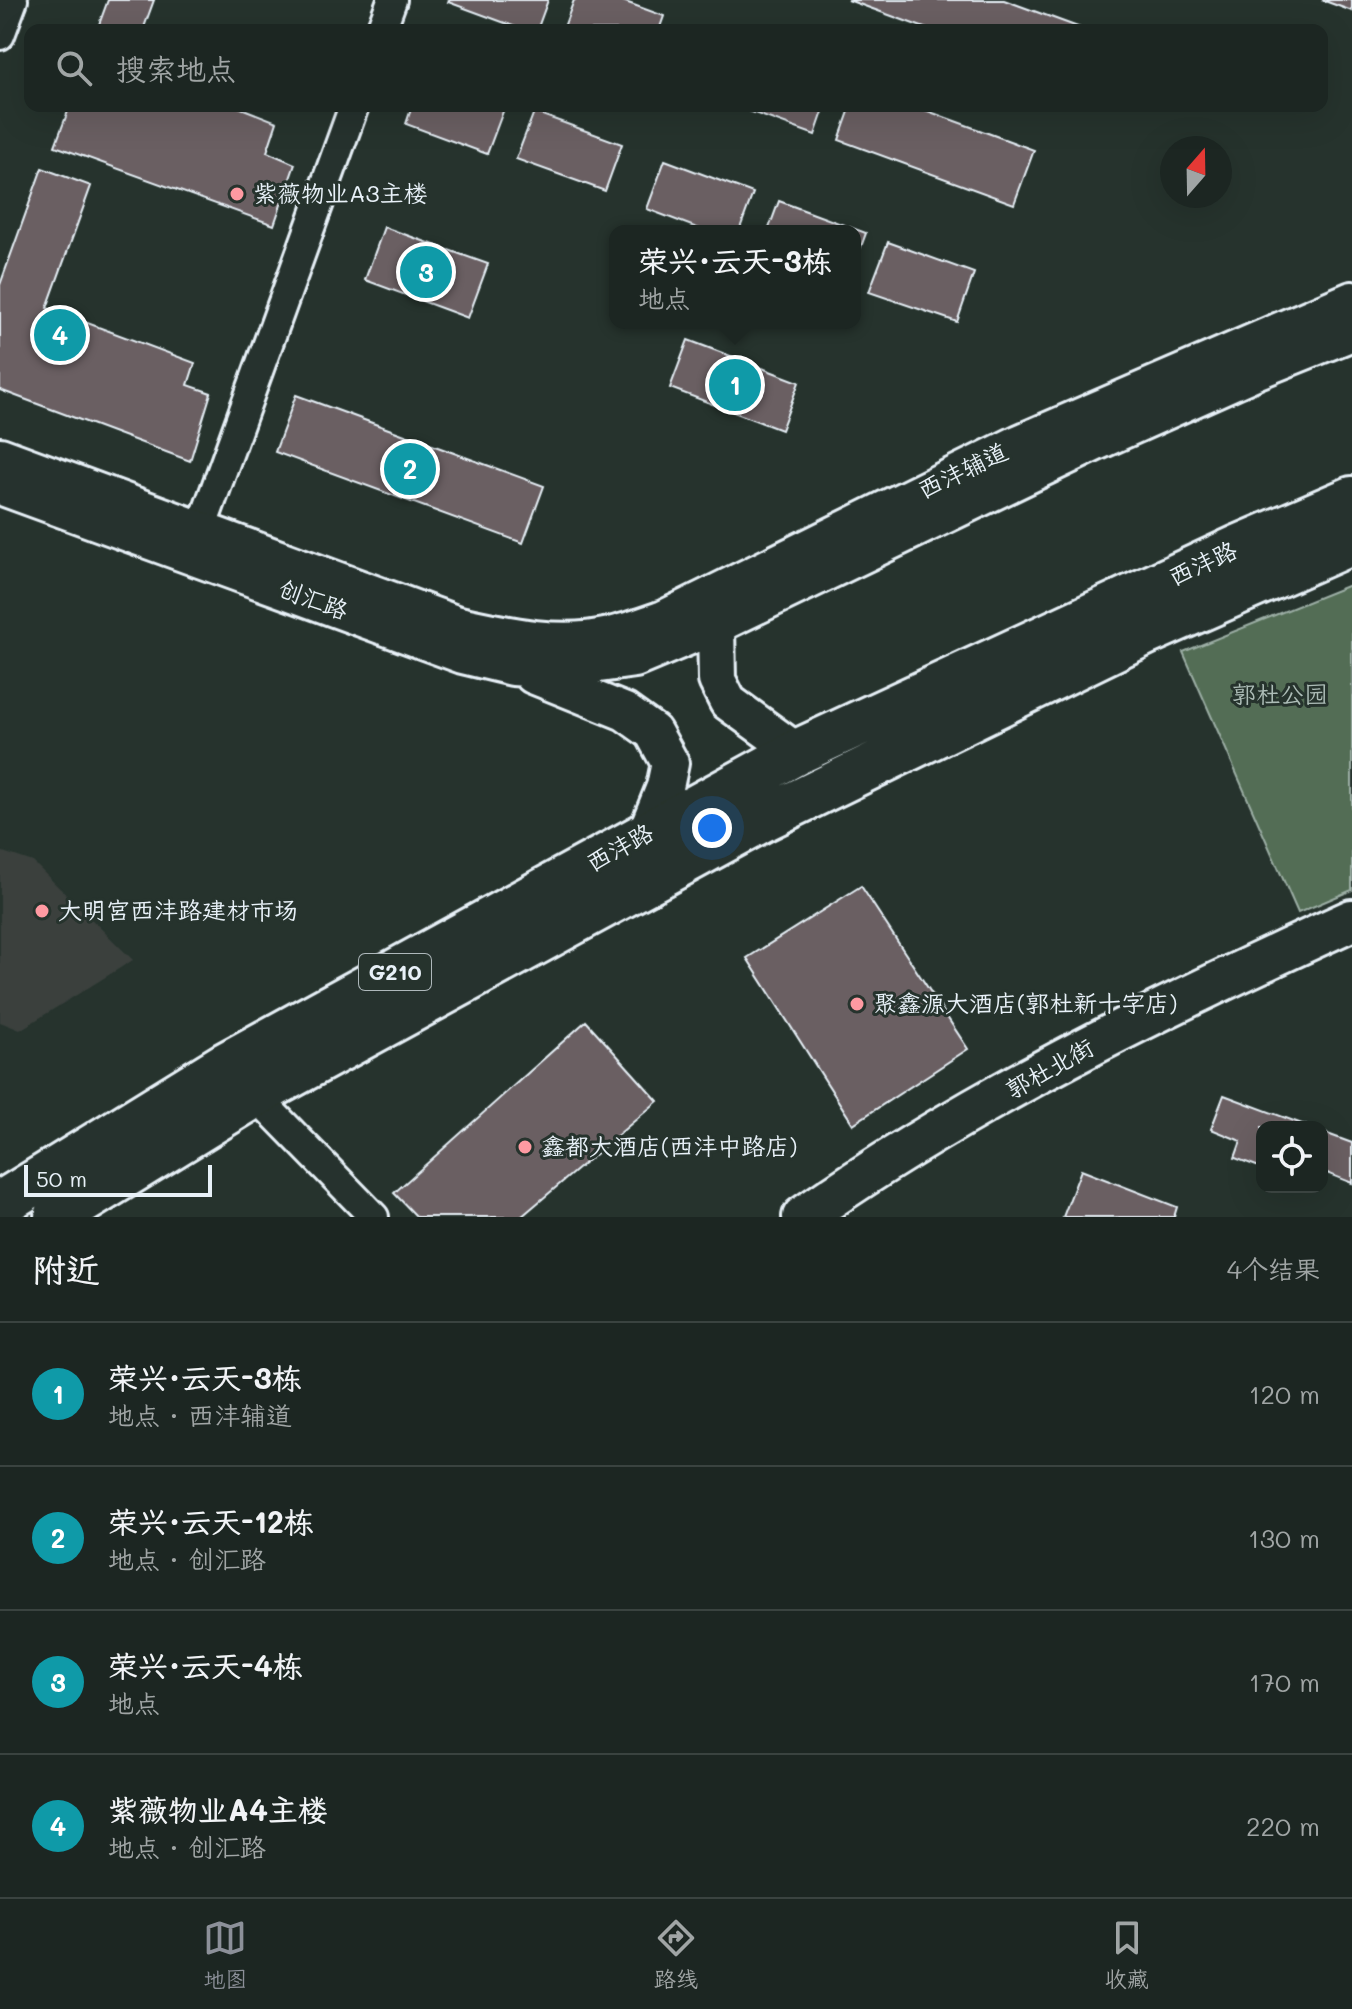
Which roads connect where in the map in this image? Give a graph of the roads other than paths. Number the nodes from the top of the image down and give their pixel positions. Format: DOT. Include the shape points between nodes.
graph roads {
  1 [pos="13,0"];
  2 [pos="392,0"];
  3 [pos="383,24"];
  4 [pos="0,35"];
  5 [pos="352,112"];
  6 [pos="1352,300"];
  7 [pos="1352,332"];
  8 [pos="0,456"];
  9 [pos="0,486"];
  10 [pos="1352,499"];
  11 [pos="201,529"];
  12 [pos="1352,542"];
  13 [pos="716,625"];
  14 [pos="576,641"];
  15 [pos="635,659"];
  16 [pos="513,667"];
  17 [pos="797,752"];
  18 [pos="646,834"];
  19 [pos="1352,920"];
  20 [pos="1352,945"];
  21 [pos="255,1095"];
  22 [pos="0,1204"];
  23 [pos="57,1217"];
  24 [pos="374,1217"];
  25 [pos="803,1217"];
  26 [pos="835,1217"];
  1 -- 4 [label="street"];
  2 -- 3 [label="street"];
  5 -- 11 [label="street"];
  6 -- 14 [label="street, 西沣辅道" via="1020,443 664,619"];
  7 -- 13 [label="street, 西沣辅道" via="1098,441"];
  8 -- 11 [label="street, 创汇路"];
  9 -- 16 [label="street, 创汇路" via="463,655"];
  10 -- 17 [label="highway, 西沣路"];
  11 -- 14 [label="street, 创汇路" via="455,624 513,637"];
  12 -- 21 [label="highway, 西沣路 / G210" via="1147,632 761,820"];
  13 -- 15 [label="street, 西沣辅道"];
  13 -- 17 [label="street" via="717,680 728,702"];
  15 -- 16 [label="street, 创汇路" via="556,670"];
  16 -- 18 [label="street" via="625,712 653,732 670,763"];
  17 -- 18 [label="highway, 西沣路 / G210"];
  18 -- 22 [label="highway, 西沣路 / G210" via="225,1065"];
  19 -- 25 [label="main road, 郭杜北街" via="1208,985 1044,1071 866,1173"];
  20 -- 26 [label="main road, 郭杜北街" via="1055,1086"];
  21 -- 23 [label="highway, 西沣路 / G210"];
  21 -- 24 [label="street"];
}
